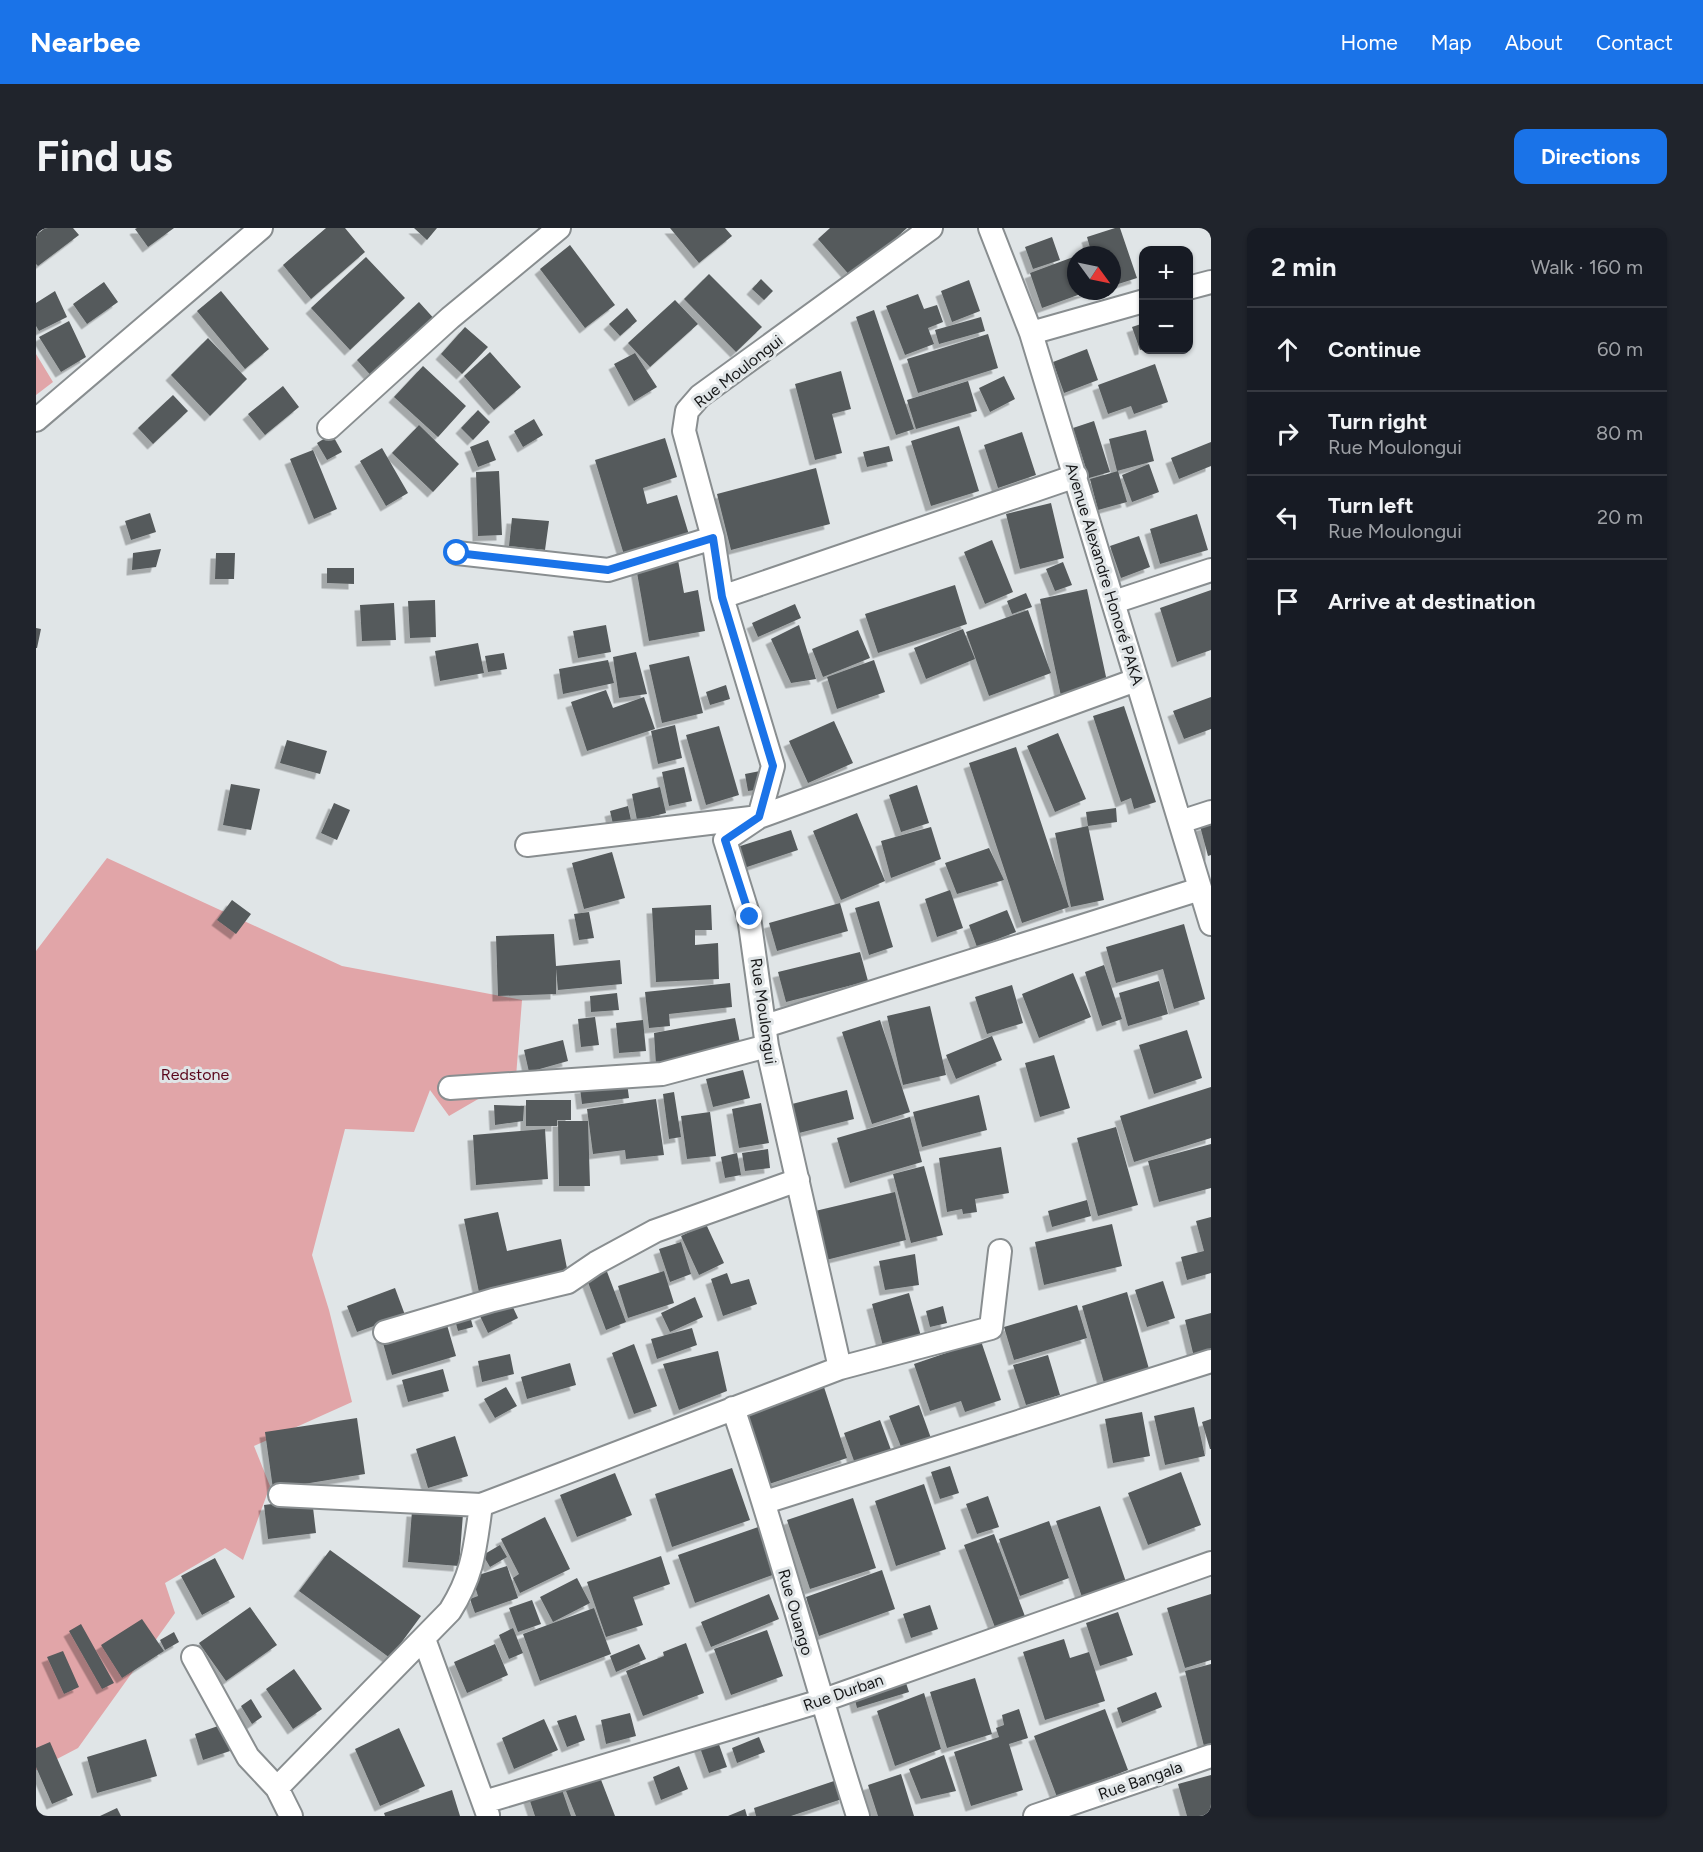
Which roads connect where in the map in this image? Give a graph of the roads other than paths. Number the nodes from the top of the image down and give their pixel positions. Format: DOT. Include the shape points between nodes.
graph roads {
  1 [pos="261,228"];
  2 [pos="559,228"];
  3 [pos="931,228"];
  4 [pos="990,228"];
  5 [pos="1211,282"];
  6 [pos="1193,287"];
  7 [pos="1139,302"];
  8 [pos="1031,333"];
  9 [pos="36,420"];
  10 [pos="329,428"];
  11 [pos="1076,476"];
  12 [pos="713,538"];
  13 [pos="457,553"];
  14 [pos="1211,570"];
  15 [pos="722,597"];
  16 [pos="1114,602"];
  17 [pos="1136,680"];
  18 [pos="1211,812"];
  19 [pos="759,817"];
  20 [pos="1180,822"];
  21 [pos="527,845"];
  22 [pos="1200,889"];
  23 [pos="1211,924"];
  24 [pos="766,1036"];
  25 [pos="450,1088"];
  26 [pos="798,1180"];
  27 [pos="1000,1251"];
  28 [pos="384,1332"];
  29 [pos="1211,1361"];
  30 [pos="840,1368"];
  31 [pos="734,1407"];
  32 [pos="279,1495"];
  33 [pos="765,1502"];
  34 [pos="481,1504"];
  35 [pos="1211,1563"];
  36 [pos="424,1639"];
  37 [pos="193,1657"];
  38 [pos="821,1701"];
  39 [pos="1211,1756"];
  40 [pos="276,1788"];
  41 [pos="486,1809"];
  42 [pos="291,1816"];
  43 [pos="858,1816"];
  44 [pos="1035,1816"];
  1 -- 9 [label="street"];
  2 -- 10 [label="street" via="450,318"];
  3 -- 12 [label="street, Rue Moulongui" via="700,396 687,411 684,431"];
  4 -- 8 [label="street, Avenue Alexandre Honoré PAKA"];
  5 -- 6 [label="street"];
  7 -- 8 [label="street"];
  8 -- 11 [label="street, Avenue Alexandre Honoré PAKA"];
  11 -- 15 [label="street"];
  11 -- 16 [label="street, Avenue Alexandre Honoré PAKA"];
  12 -- 13 [label="street" via="608,570"];
  12 -- 15 [label="street, Rue Moulongui"];
  14 -- 16 [label="street"];
  15 -- 19 [label="street, Rue Moulongui" via="773,766"];
  16 -- 17 [label="street, Avenue Alexandre Honoré PAKA"];
  17 -- 19 [label="street"];
  17 -- 20 [label="street, Avenue Alexandre Honoré PAKA"];
  18 -- 20 [label="street"];
  19 -- 21 [label="street"];
  19 -- 24 [label="street, Rue Moulongui" via="725,840 750,917"];
  20 -- 22 [label="street, Avenue Alexandre Honoré PAKA"];
  22 -- 23 [label="street, Avenue Alexandre Honoré PAKA"];
  22 -- 24 [label="street"];
  24 -- 25 [label="street" via="662,1074"];
  24 -- 26 [label="street, Rue Moulongui"];
  26 -- 28 [label="street" via="655,1231 568,1282"];
  26 -- 30 [label="street, Rue Moulongui"];
  27 -- 30 [label="street" via="991,1328"];
  29 -- 33 [label="street"];
  30 -- 31 [label="street"];
  31 -- 33 [label="street, Rue Ouango"];
  31 -- 34 [label="street"];
  32 -- 34 [label="street"];
  33 -- 38 [label="street, Rue Ouango"];
  34 -- 36 [label="street" via="464,1589"];
  35 -- 38 [label="street, Rue Durban"];
  36 -- 40 [label="street"];
  36 -- 41 [label="street"];
  37 -- 40 [label="street" via="248,1757"];
  38 -- 41 [label="street, Rue Durban"];
  38 -- 43 [label="street, Rue Ouango"];
  39 -- 44 [label="street, Rue Bangala"];
  40 -- 42 [label="street"];
}
